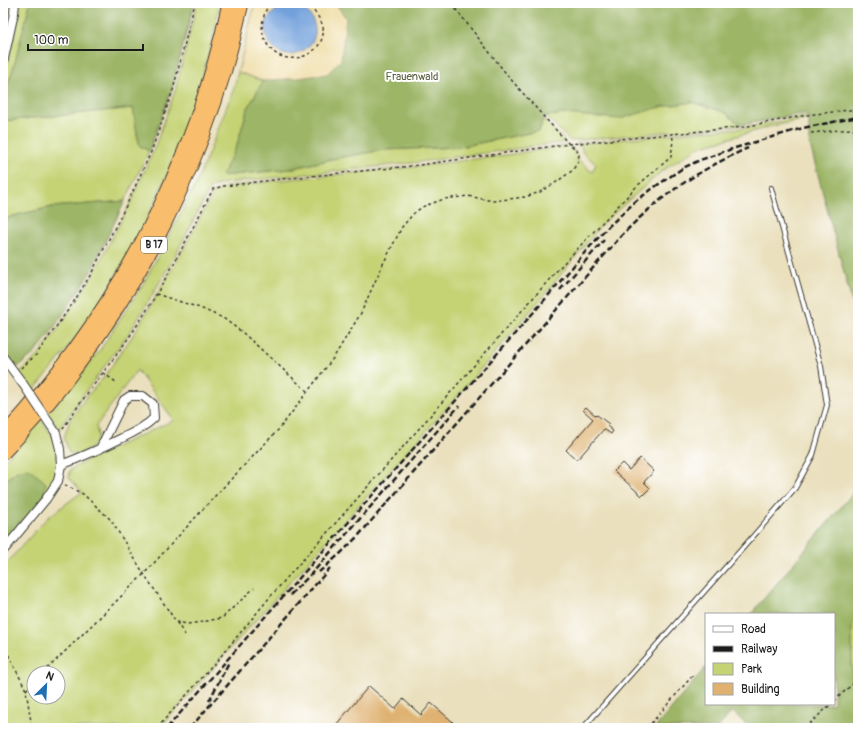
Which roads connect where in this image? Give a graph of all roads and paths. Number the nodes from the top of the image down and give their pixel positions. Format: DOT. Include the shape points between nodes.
graph roads {
  1 [pos="15,3"];
  2 [pos="195,3"];
  3 [pos="229,3"];
  4 [pos="242,3"];
  5 [pos="269,3"];
  6 [pos="308,3"];
  7 [pos="451,3"];
  8 [pos="3,63"];
  9 [pos="858,109"];
  10 [pos="858,131"];
  11 [pos="672,133"];
  12 [pos="811,133"];
  13 [pos="569,144"];
  14 [pos="771,188"];
  15 [pos="156,294"];
  16 [pos="3,357"];
  17 [pos="103,372"];
  18 [pos="15,373"];
  19 [pos="116,382"];
  20 [pos="308,392"];
  21 [pos="3,436"];
  22 [pos="56,436"];
  23 [pos="100,449"];
  24 [pos="3,453"];
  25 [pos="61,465"];
  26 [pos="58,481"];
  27 [pos="3,551"];
  28 [pos="144,574"];
  29 [pos="254,588"];
  30 [pos="176,622"];
  31 [pos="185,635"];
  32 [pos="3,644"];
  33 [pos="51,665"];
  34 [pos="694,674"];
  35 [pos="858,679"];
  36 [pos="26,690"];
  37 [pos="835,700"];
  38 [pos="28,705"];
  39 [pos="830,705"];
  40 [pos="32,728"];
  41 [pos="157,728"];
  42 [pos="583,728"];
  43 [pos="647,728"];
  44 [pos="805,728"];
  1 -- 8 [label="street"];
  2 -- 18 [label="path" via="174,90 151,152 128,202 73,303 36,355"];
  3 -- 21 [label="highway, B 17" via="212,71 194,126 144,239 83,338"];
  4 -- 24 [label="highway, B 17" via="210,118 185,180 154,245 93,345 66,382"];
  5 -- 6 [label="path" via="262,25 263,37 271,51 282,58 292,59 302,57 320,44 323,26"];
  7 -- 13 [label="path" via="508,76"];
  9 -- 11 [label="path" via="743,127"];
  10 -- 12 [label="path" via="850,129"];
  11 -- 13 [label="path"];
  11 -- 41 [label="path" via="671,157 637,186 555,272"];
  13 -- 15 [label="path" via="412,166 281,179 213,189"];
  13 -- 20 [label="path" via="579,155 573,170 540,192 525,198 493,201 468,196 444,199 422,207 413,214 402,226 361,313 334,357"];
  14 -- 42 [label="lane" via="821,366 827,405 813,455 795,488 785,500"];
  15 -- 17 [label="path" via="134,331"];
  15 -- 20 [label="path" via="223,318"];
  16 -- 18 [label="street"];
  17 -- 19 [label="path"];
  17 -- 22 [label="path"];
  18 -- 22 [label="street, bridge"];
  20 -- 28 [label="path" via="280,428"];
  22 -- 25 [label="street"];
  23 -- 23 [label="street" via="148,424 154,418 153,404 143,396 130,396 124,400"];
  23 -- 25 [label="street"];
  25 -- 26 [label="street"];
  26 -- 27 [label="street"];
  26 -- 28 [label="path" via="83,494 111,520"];
  28 -- 30 [label="path"];
  28 -- 33 [label="path"];
  29 -- 30 [label="path" via="222,618 186,624"];
  30 -- 31 [label="path"];
  32 -- 36 [label="path"];
  34 -- 43 [label="path"];
  35 -- 37 [label="path"];
  38 -- 40 [label="path"];
  39 -- 44 [label="path"];
}
